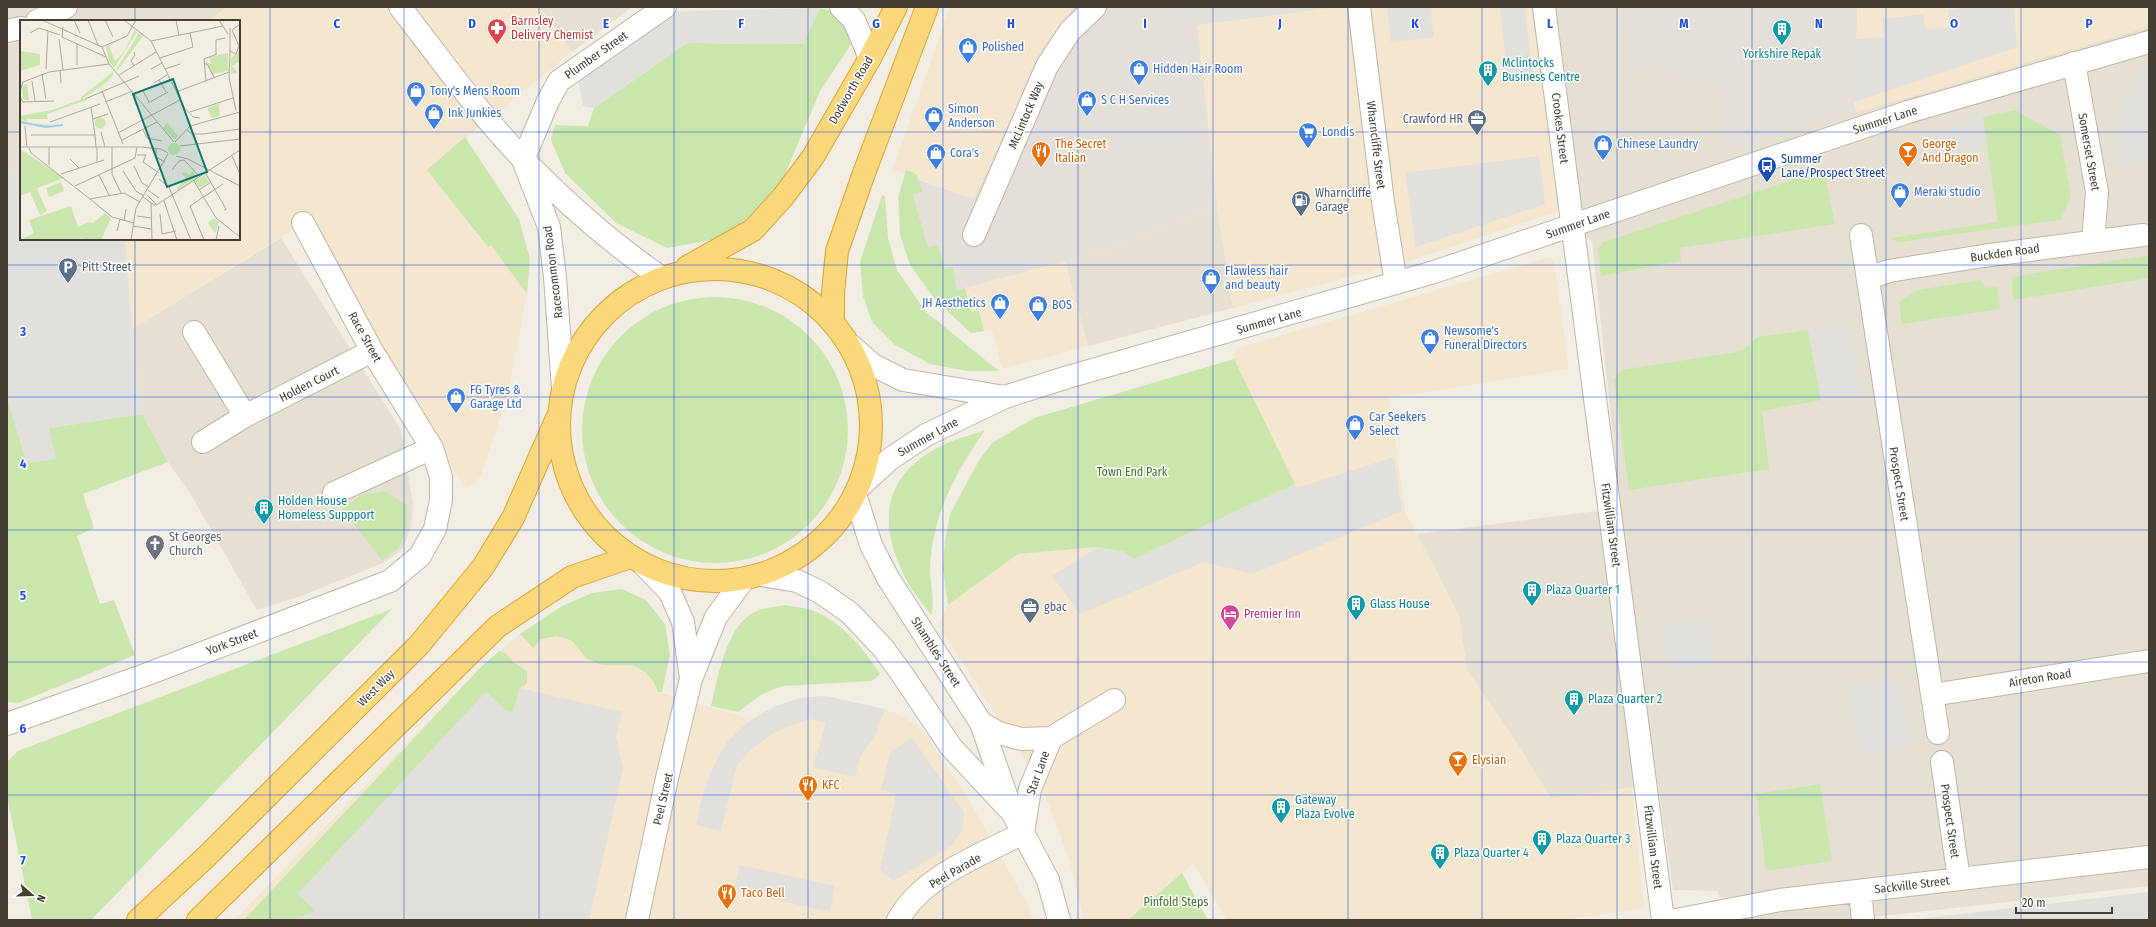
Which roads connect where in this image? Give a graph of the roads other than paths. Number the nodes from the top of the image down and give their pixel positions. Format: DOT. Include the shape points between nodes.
graph roads {
  1 [pos="66,7"];
  2 [pos="400,7"];
  3 [pos="666,7"];
  4 [pos="841,7"];
  5 [pos="896,7"];
  6 [pos="927,7"];
  7 [pos="1095,7"];
  8 [pos="1359,7"];
  9 [pos="1544,7"];
  10 [pos="39,20"];
  11 [pos="20,28"];
  12 [pos="7,31"];
  13 [pos="2149,42"];
  14 [pos="870,58"];
  15 [pos="2074,63"];
  16 [pos="523,160"];
  17 [pos="303,223"];
  18 [pos="1573,226"];
  19 [pos="974,235"];
  20 [pos="1861,235"];
  21 [pos="2143,235"];
  22 [pos="2093,241"];
  23 [pos="669,276"];
  24 [pos="1868,278"];
  25 [pos="1396,283"];
  26 [pos="833,321"];
  27 [pos="194,332"];
  28 [pos="849,344"];
  29 [pos="372,351"];
  30 [pos="563,389"];
  31 [pos="1005,398"];
  32 [pos="559,414"];
  33 [pos="245,416"];
  34 [pos="203,442"];
  35 [pos="432,448"];
  36 [pos="857,490"];
  37 [pos="334,493"];
  38 [pos="435,529"];
  39 [pos="636,560"];
  40 [pos="752,577"];
  41 [pos="2149,660"];
  42 [pos="691,679"];
  43 [pos="1932,695"];
  44 [pos="1114,700"];
  45 [pos="981,723"];
  46 [pos="7,724"];
  47 [pos="1938,733"];
  48 [pos="1051,738"];
  49 [pos="1942,762"];
  50 [pos="1012,812"];
  51 [pos="1023,833"];
  52 [pos="2149,857"];
  53 [pos="1959,879"];
  54 [pos="1860,891"];
  55 [pos="138,920"];
  56 [pos="198,920"];
  57 [pos="637,920"];
  58 [pos="898,920"];
  59 [pos="1059,920"];
  60 [pos="1663,920"];
  61 [pos="1676,920"];
  62 [pos="1863,920"];
  1 -- 10 [label="street"];
  2 -- 16 [label="street, Racecommon Road"];
  3 -- 16 [label="street, Plumber Street" via="559,81"];
  4 -- 14 [label="street" via="854,20"];
  5 -- 14 [label="highway, Dodworth Road"];
  6 -- 26 [label="highway" via="837,251"];
  7 -- 19 [label="street, McLintock Way" via="1070,31 1047,66"];
  8 -- 25 [label="street, Wharncliffe Street" via="1383,202"];
  9 -- 18 [label="street, Crookes Street"];
  11 -- 12 [label="street"];
  13 -- 15 [label="street, Summer Lane"];
  14 -- 23 [label="highway, Dodworth Road" via="813,157 783,197 753,230"];
  15 -- 18 [label="street, Summer Lane" via="1908,112"];
  15 -- 22 [label="street, Somerset Street" via="2097,192"];
  16 -- 23 [label="street, Racecommon Road" via="625,253"];
  16 -- 30 [label="street, Racecommon Road" via="549,227"];
  17 -- 29 [label="street, Race Street"];
  18 -- 25 [label="street, Summer Lane"];
  18 -- 60 [label="street, Fitzwilliam Street"];
  20 -- 24 [label="street, Prospect Street"];
  21 -- 22 [label="street, Buckden Road"];
  22 -- 24 [label="street, Buckden Road" via="1889,271"];
  23 -- 26 [label="highway" via="709,268 742,271 776,280 806,298"];
  23 -- 30 [label="highway" via="635,290 602,317 577,351"];
  24 -- 43 [label="street, Prospect Street"];
  25 -- 31 [label="street, Summer Lane" via="1068,377"];
  26 -- 28 [label="highway"];
  27 -- 33 [label="street"];
  28 -- 31 [label="street, Summer Lane" via="873,365 903,380"];
  28 -- 36 [label="highway" via="864,378 871,415 869,452"];
  29 -- 33 [label="street, Holden Court"];
  29 -- 35 [label="street, Race Street"];
  30 -- 32 [label="highway"];
  31 -- 36 [label="street, Summer Lane" via="926,435 890,459"];
  32 -- 39 [label="highway" via="562,456 575,495 598,529"];
  32 -- 55 [label="highway, West Way" via="510,524 483,567 419,645 206,857"];
  33 -- 34 [label="street, Holden Court"];
  35 -- 37 [label="street"];
  35 -- 38 [label="street, Race Street" via="441,477 442,500"];
  36 -- 40 [label="highway" via="834,526 800,556"];
  36 -- 45 [label="street, Shambles Street" via="871,545 888,578"];
  38 -- 46 [label="street, York Street" via="420,556 390,581 145,675"];
  39 -- 40 [label="highway" via="680,578 720,581"];
  39 -- 42 [label="street, Peel Street" via="670,592 680,616"];
  39 -- 56 [label="highway" via="572,577 498,626"];
  40 -- 42 [label="street, Peel Street" via="716,617"];
  40 -- 50 [label="street, Shambles Street" via="797,581 820,592 850,613 883,648 951,748"];
  41 -- 43 [label="street, Aireton Road"];
  42 -- 57 [label="street, Peel Street"];
  43 -- 47 [label="street, Prospect Street"];
  44 -- 48 [label="street, Star Lane"];
  45 -- 48 [label="street, Star Lane" via="999,733 1021,739"];
  45 -- 50 [label="street, Shambles Street"];
  48 -- 51 [label="street, Star Lane" via="1030,789"];
  49 -- 53 [label="street, Prospect Street"];
  50 -- 51 [label="street, Shambles Street"];
  51 -- 58 [label="street, Peel Parade" via="936,880 911,902"];
  51 -- 59 [label="street, Shambles Street" via="1048,880"];
  52 -- 53 [label="street, Sackville Street"];
  53 -- 54 [label="street, Sackville Street"];
  54 -- 61 [label="street, Sackville Street" via="1780,900"];
  54 -- 62 [label="street"];
}
